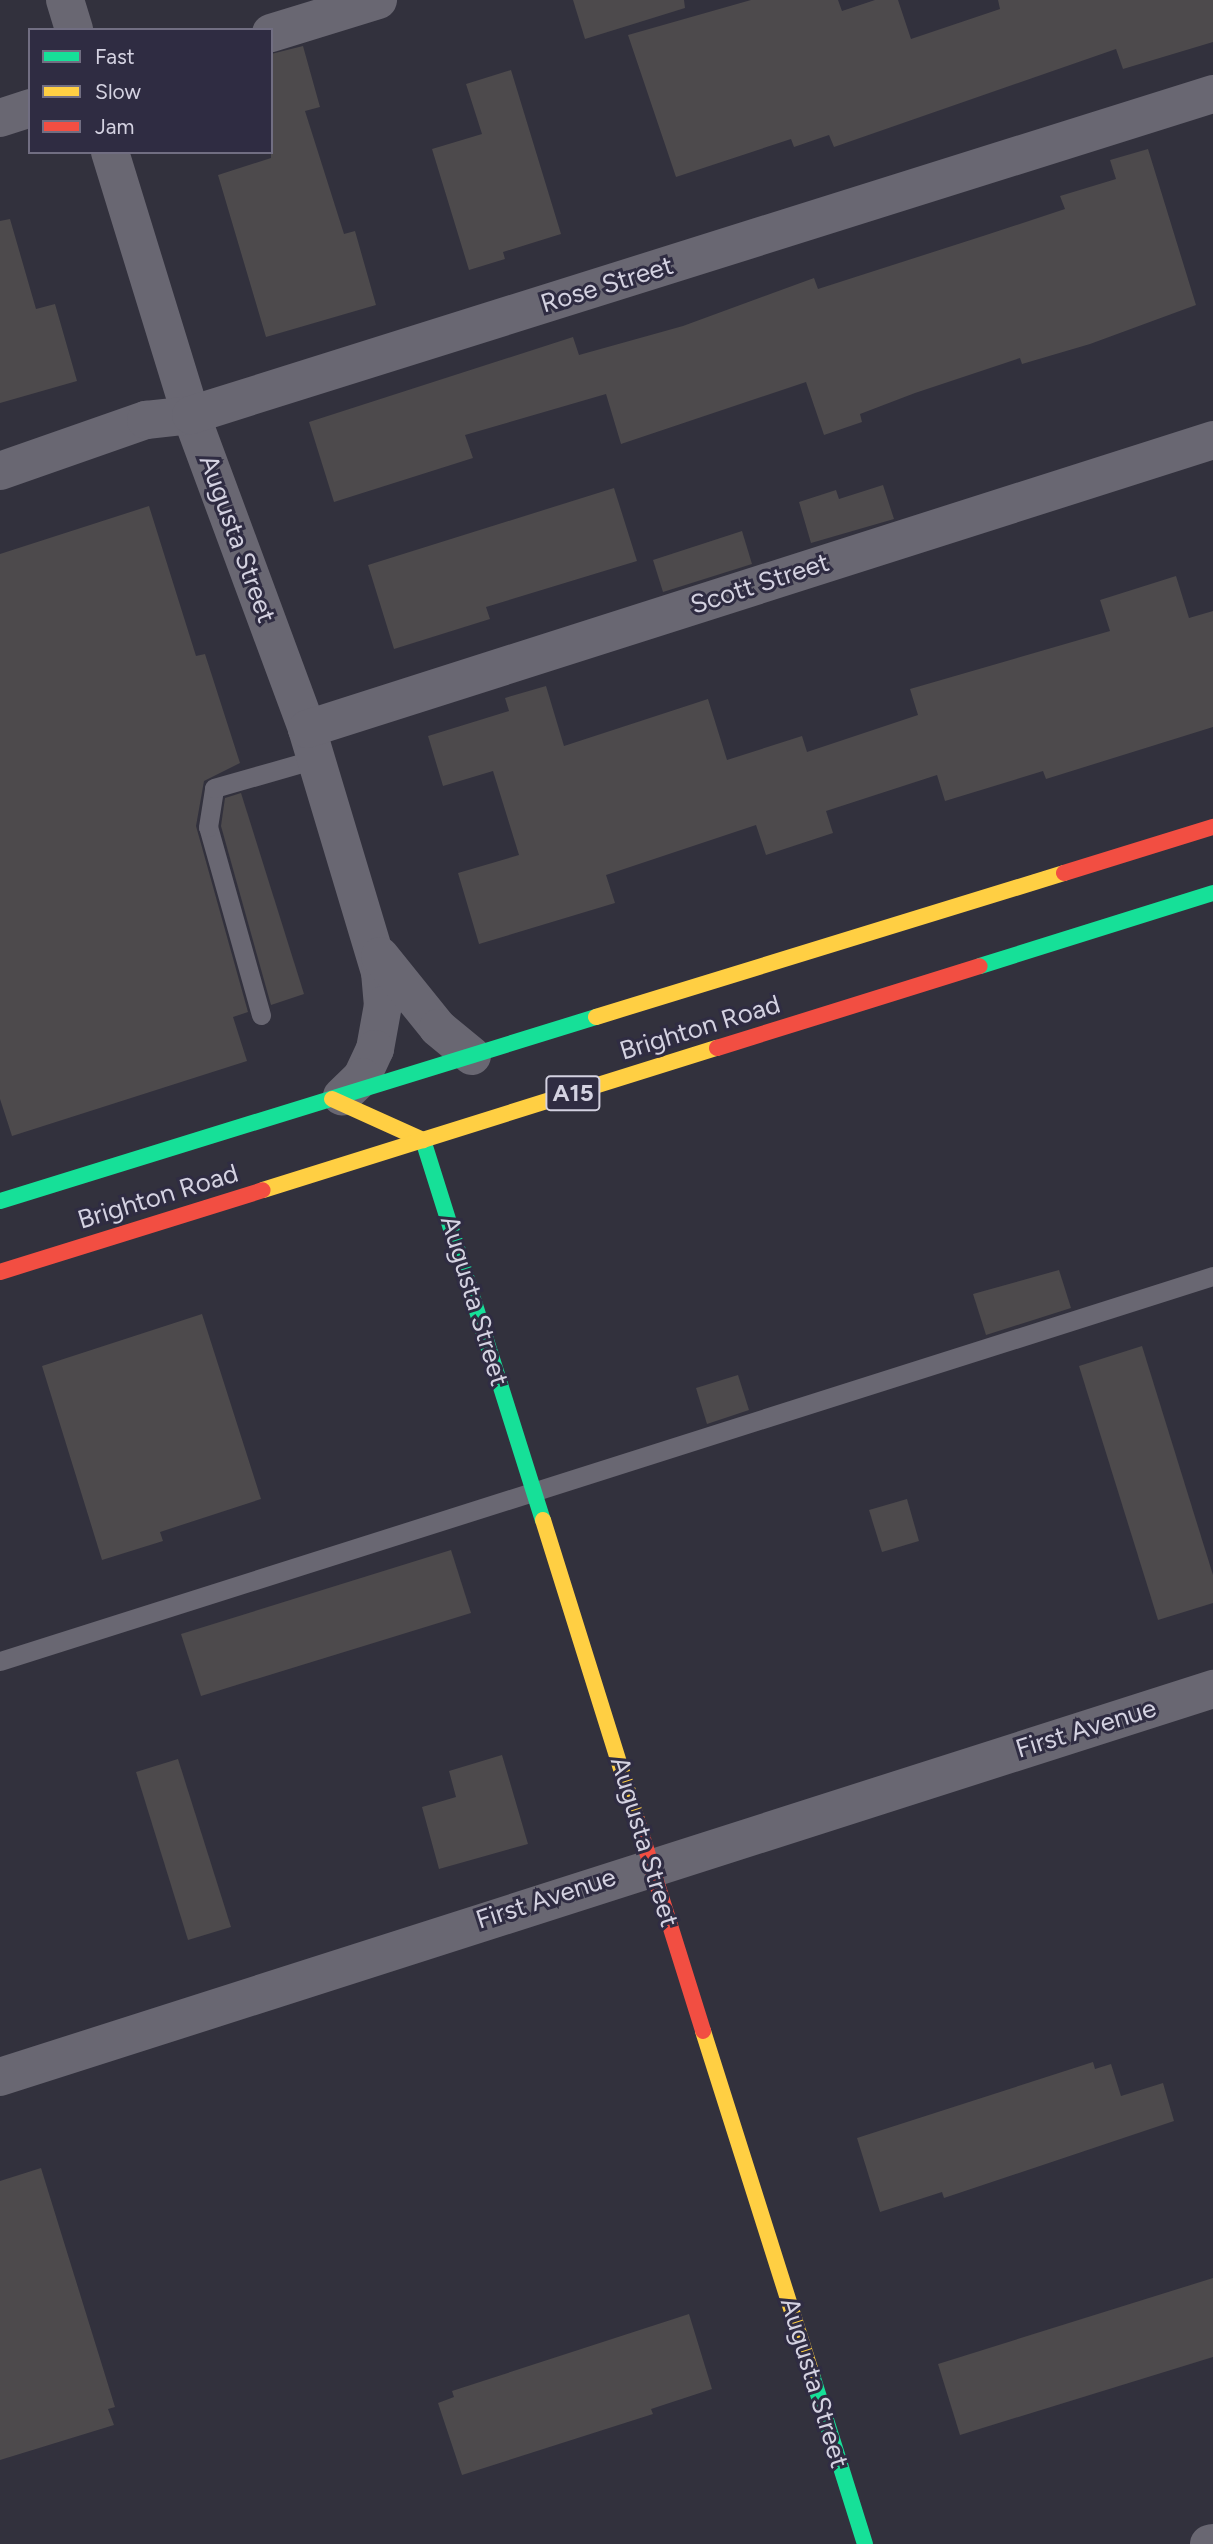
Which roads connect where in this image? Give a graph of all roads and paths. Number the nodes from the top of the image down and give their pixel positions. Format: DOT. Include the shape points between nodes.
graph roads {
  1 [pos="65,0"];
  2 [pos="377,0"];
  3 [pos="73,28"];
  4 [pos="273,32"];
  5 [pos="1213,94"];
  6 [pos="28,109"];
  7 [pos="0,118"];
  8 [pos="111,154"];
  9 [pos="191,415"];
  10 [pos="1213,440"];
  11 [pos="0,471"];
  12 [pos="311,744"];
  13 [pos="1213,827"];
  14 [pos="1213,893"];
  15 [pos="366,925"];
  16 [pos="261,1015"];
  17 [pos="472,1056"];
  18 [pos="337,1097"];
  19 [pos="424,1140"];
  20 [pos="0,1201"];
  21 [pos="0,1272"];
  22 [pos="1213,1276"];
  23 [pos="533,1491"];
  24 [pos="0,1661"];
  25 [pos="1213,1689"];
  26 [pos="651,1865"];
  27 [pos="0,2077"];
  28 [pos="864,2544"];
  1 -- 3 [label="street"];
  2 -- 4 [label="street"];
  5 -- 9 [label="street, Rose Street"];
  6 -- 7 [label="street"];
  8 -- 9 [label="street, Augusta Street"];
  9 -- 11 [label="street, Rose Street" via="146,420"];
  9 -- 12 [label="street, Augusta Street"];
  10 -- 12 [label="street, Scott Street"];
  12 -- 15 [label="street, Augusta Street"];
  12 -- 16 [label="lane" via="214,788 208,827"];
  13 -- 17 [label="main road, Brighton Road / A15"];
  14 -- 19 [label="main road, Brighton Road / A15"];
  15 -- 17 [label="street, Augusta Street" via="392,976 438,1028"];
  15 -- 18 [label="street, Augusta Street" via="380,972 382,1020 369,1065"];
  17 -- 18 [label="main road, Brighton Road / A15"];
  18 -- 19 [label="main road"];
  18 -- 20 [label="main road, Brighton Road / A15"];
  19 -- 21 [label="main road, Brighton Road / A15"];
  19 -- 23 [label="main road, Augusta Street"];
  22 -- 23 [label="lane"];
  23 -- 24 [label="lane"];
  23 -- 26 [label="main road, Augusta Street"];
  25 -- 26 [label="street, First Avenue"];
  26 -- 27 [label="street, First Avenue"];
  26 -- 28 [label="main road, Augusta Street"];
}
